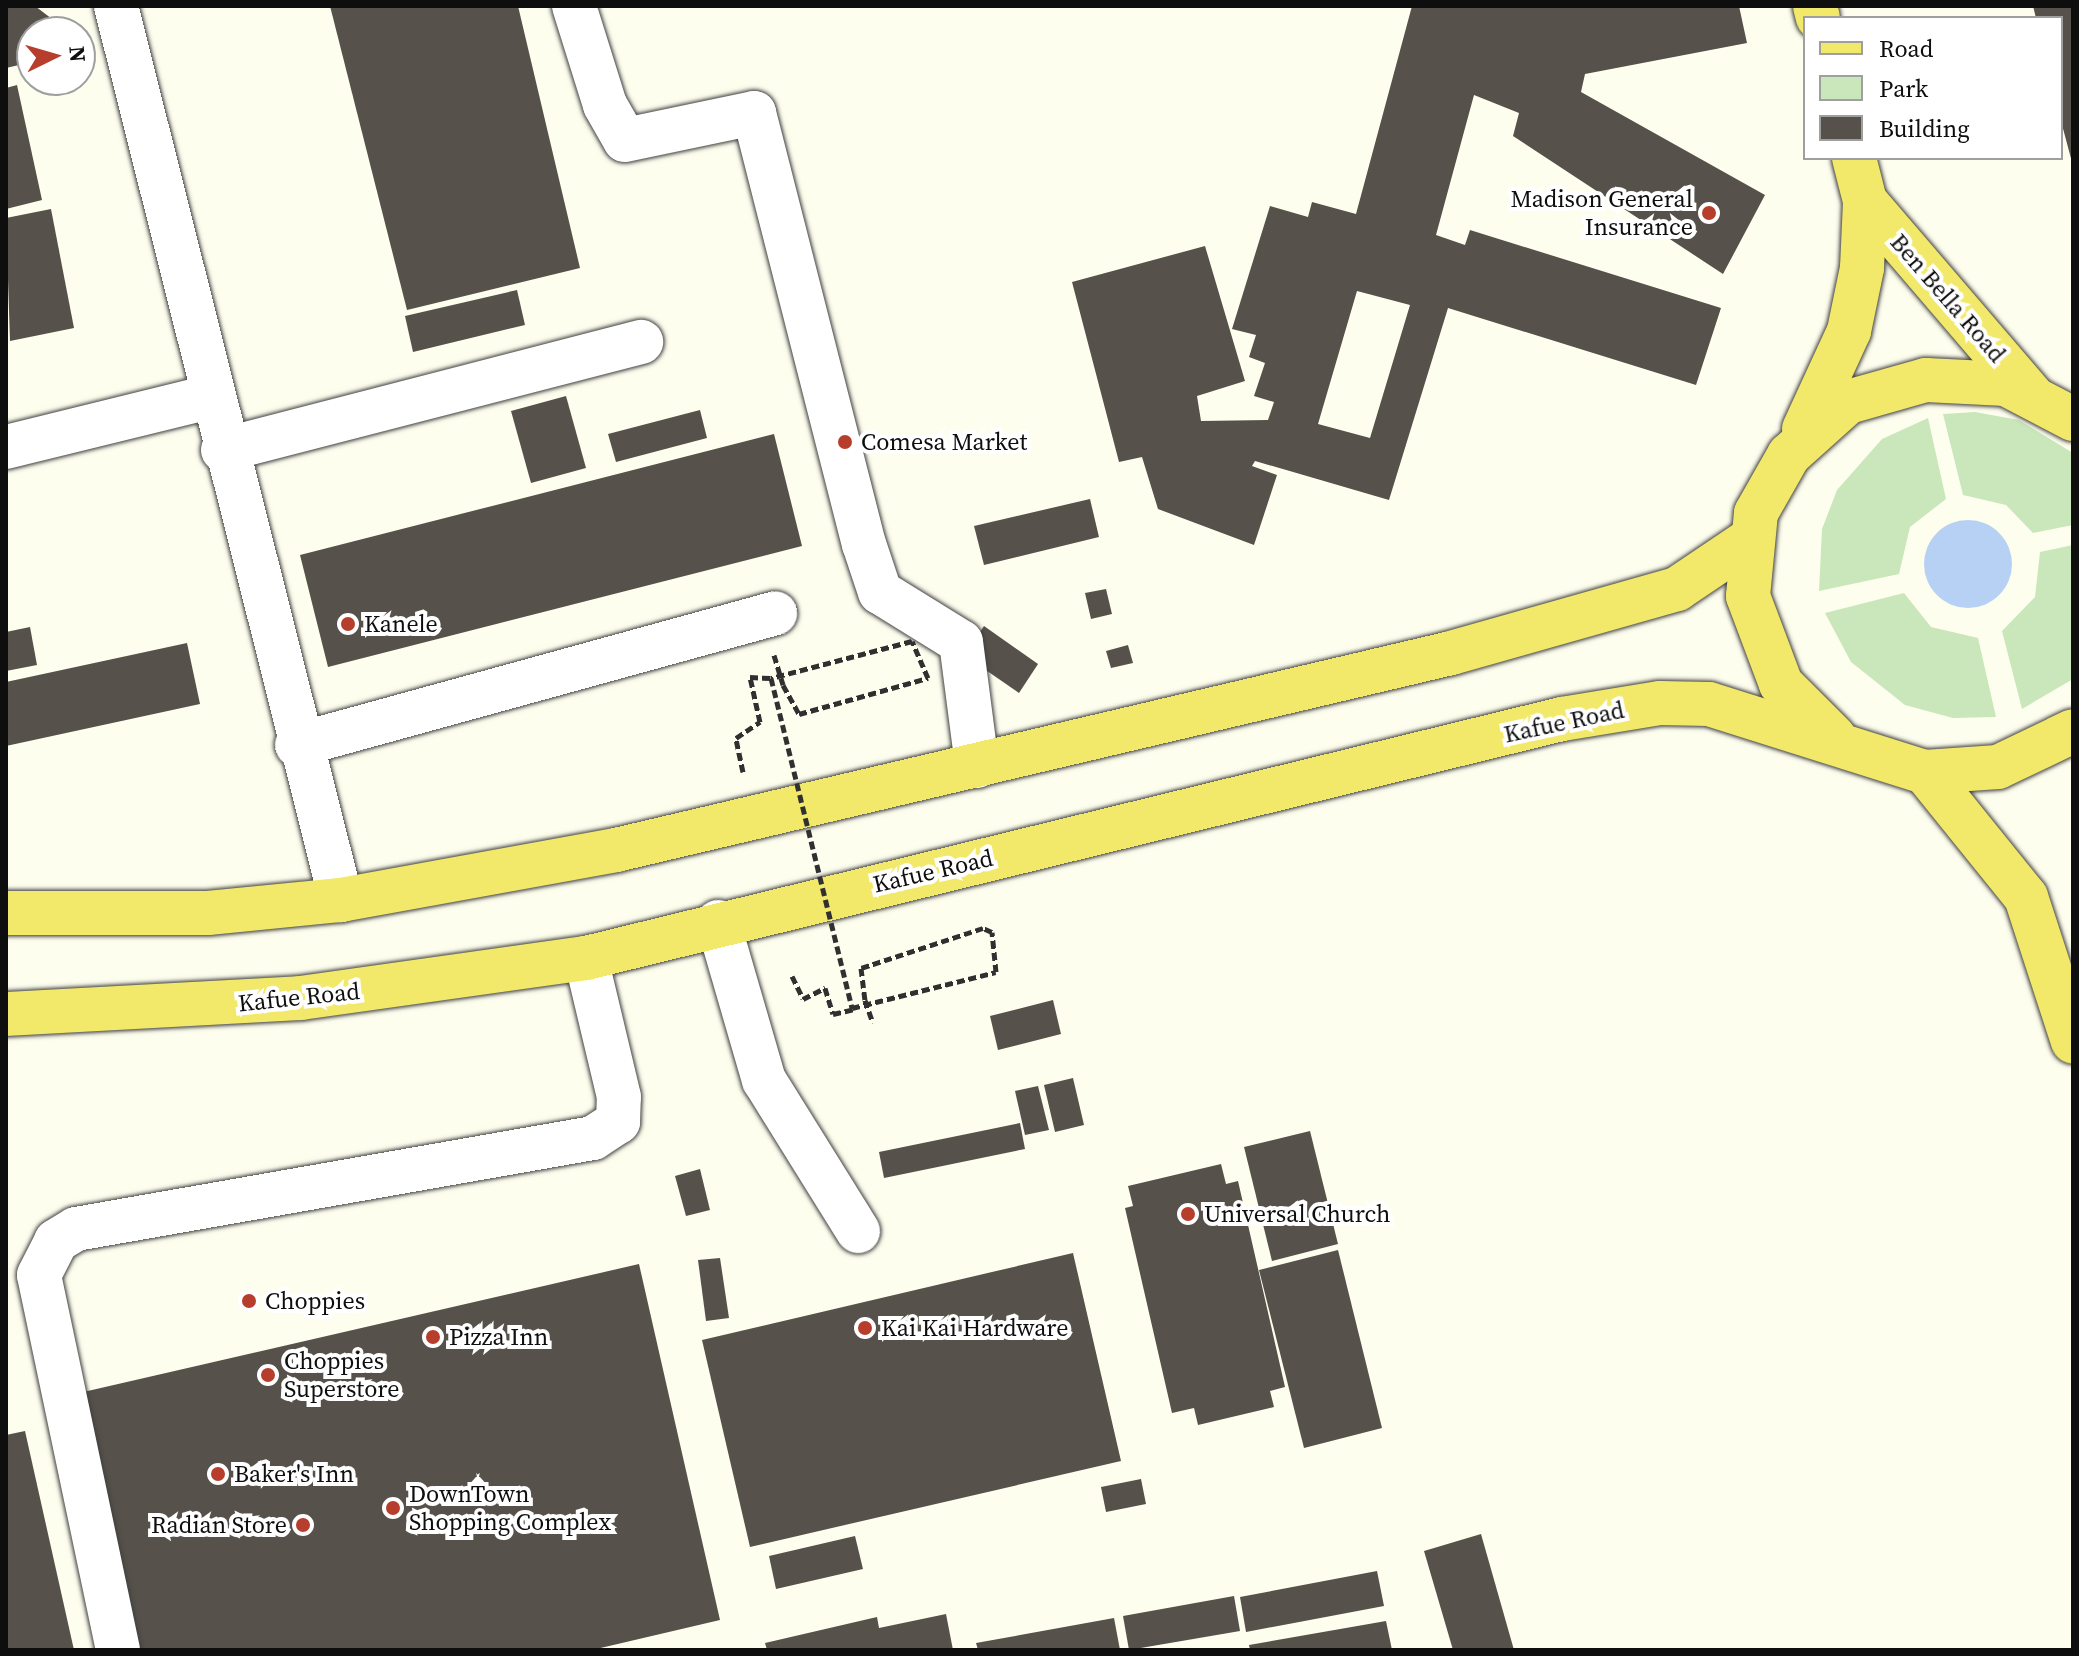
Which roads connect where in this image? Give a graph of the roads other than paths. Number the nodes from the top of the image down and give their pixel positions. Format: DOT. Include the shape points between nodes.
graph roads {
  1 [pos="116,6"];
  2 [pos="574,6"];
  3 [pos="1855,160"];
  4 [pos="1865,201"];
  5 [pos="641,342"];
  6 [pos="2031,395"];
  7 [pos="210,397"];
  8 [pos="2073,419"];
  9 [pos="6,447"];
  10 [pos="223,450"];
  11 [pos="1789,455"];
  12 [pos="1751,539"];
  13 [pos="774,634"];
  14 [pos="2073,731"];
  15 [pos="297,745"];
  16 [pos="1848,749"];
  17 [pos="977,766"];
  18 [pos="1925,772"];
  19 [pos="341,900"];
  20 [pos="6,913"];
  21 [pos="718,922"];
  22 [pos="586,958"];
  23 [pos="6,1014"];
  24 [pos="2073,1042"];
  25 [pos="858,1231"];
  26 [pos="118,1650"];
  1 -- 7 [label="street"];
  2 -- 17 [label="street" via="605,105 625,140 754,113 880,592 961,642"];
  3 -- 4 [label="main road, Ben Bella Road"];
  4 -- 6 [label="main road, Ben Bella Road"];
  4 -- 11 [label="main road, Ben Bella Road" via="1862,268 1849,331 1823,397"];
  5 -- 10 [label="street"];
  6 -- 8 [label="main road"];
  6 -- 11 [label="main road" via="2006,384 1952,379 1899,385 1848,402"];
  7 -- 9 [label="street"];
  7 -- 10 [label="street"];
  10 -- 15 [label="street"];
  11 -- 12 [label="main road, Ben Bella Road" via="1761,501"];
  12 -- 16 [label="main road, Ben Bella Road" via="1748,596 1766,658 1801,708"];
  12 -- 17 [label="main road" via="1677,589 1451,653"];
  13 -- 15 [label="street"];
  14 -- 18 [label="main road" via="1998,767"];
  15 -- 19 [label="street"];
  16 -- 18 [label="main road, Kafue Road"];
  16 -- 21 [label="main road, Kafue Road" via="1709,704 1632,708"];
  17 -- 19 [label="main road" via="616,850"];
  18 -- 24 [label="main road" via="2026,897"];
  19 -- 20 [label="main road" via="208,913"];
  21 -- 22 [label="main road, Kafue Road"];
  21 -- 25 [label="street" via="764,1080"];
  22 -- 23 [label="main road, Kafue Road" via="286,1000"];
  22 -- 26 [label="street" via="619,1097 618,1122 593,1138 76,1229 56,1241 39,1275"];
}
